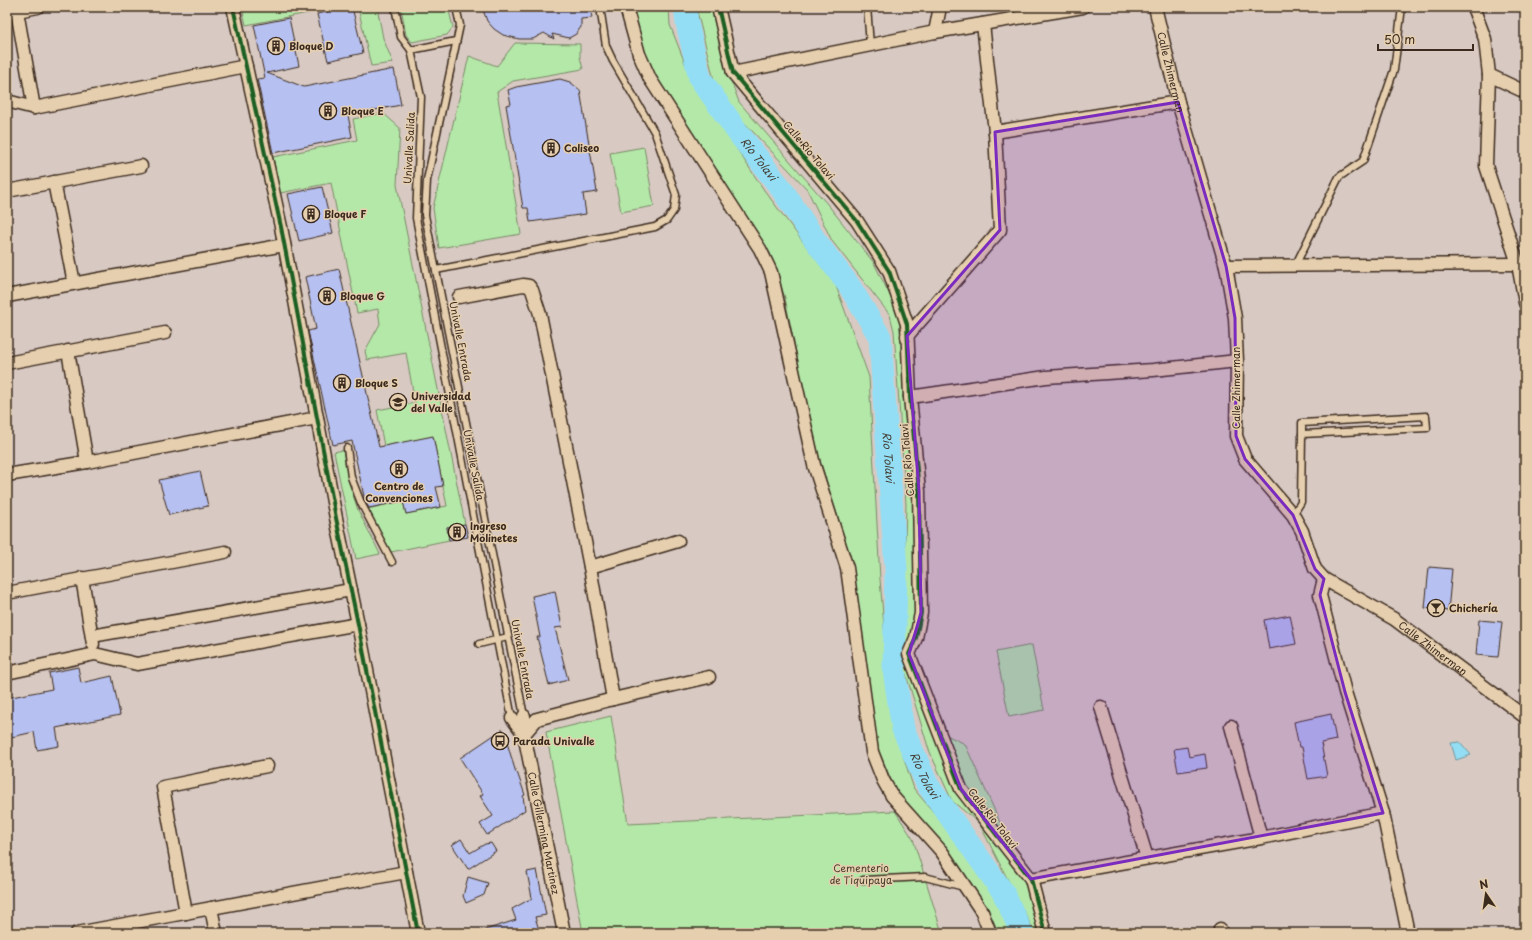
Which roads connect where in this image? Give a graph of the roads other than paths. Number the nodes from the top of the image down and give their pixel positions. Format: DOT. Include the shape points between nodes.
graph roads {
  1 [pos="38,7"];
  2 [pos="233,7"];
  3 [pos="395,7"];
  4 [pos="456,7"];
  5 [pos="600,7"];
  6 [pos="626,7"];
  7 [pos="718,7"];
  8 [pos="867,7"];
  9 [pos="940,7"];
  10 [pos="1083,7"];
  11 [pos="1155,7"];
  12 [pos="1402,7"];
  13 [pos="1473,7"];
  14 [pos="12,12"];
  15 [pos="983,24"];
  16 [pos="935,32"];
  17 [pos="456,41"];
  18 [pos="870,45"];
  19 [pos="411,50"];
  20 [pos="246,66"];
  21 [pos="733,73"];
  22 [pos="1489,75"];
  23 [pos="1525,92"];
  24 [pos="7,101"];
  25 [pos="1178,102"];
  26 [pos="34,108"];
  27 [pos="995,132"];
  28 [pos="141,166"];
  29 [pos="54,182"];
  30 [pos="7,191"];
  31 [pos="284,245"];
  32 [pos="1518,264"];
  33 [pos="1226,266"];
  34 [pos="1295,266"];
  35 [pos="436,270"];
  36 [pos="74,283"];
  37 [pos="7,296"];
  38 [pos="459,297"];
  39 [pos="1525,303"];
  40 [pos="165,333"];
  41 [pos="907,336"];
  42 [pos="68,351"];
  43 [pos="1237,361"];
  44 [pos="7,363"];
  45 [pos="910,397"];
  46 [pos="317,418"];
  47 [pos="1302,434"];
  48 [pos="347,448"];
  49 [pos="87,462"];
  50 [pos="7,475"];
  51 [pos="1293,515"];
  52 [pos="678,541"];
  53 [pos="490,543"];
  54 [pos="479,544"];
  55 [pos="225,552"];
  56 [pos="392,562"];
  57 [pos="590,567"];
  58 [pos="82,578"];
  59 [pos="1324,579"];
  60 [pos="351,590"];
  61 [pos="7,593"];
  62 [pos="358,624"];
  63 [pos="92,636"];
  64 [pos="508,637"];
  65 [pos="497,639"];
  66 [pos="479,644"];
  67 [pos="94,654"];
  68 [pos="7,673"];
  69 [pos="709,677"];
  70 [pos="612,699"];
  71 [pos="1101,707"];
  72 [pos="518,717"];
  73 [pos="1525,717"];
  74 [pos="1230,726"];
  75 [pos="524,734"];
  76 [pos="267,766"];
  77 [pos="1383,813"];
  78 [pos="1261,838"];
  79 [pos="1147,858"];
  80 [pos="406,872"];
  81 [pos="1031,879"];
  82 [pos="863,880"];
  83 [pos="966,888"];
  84 [pos="211,908"];
  85 [pos="186,912"];
  86 [pos="76,933"];
  87 [pos="216,933"];
  88 [pos="418,933"];
  89 [pos="564,933"];
  90 [pos="990,933"];
  91 [pos="1045,933"];
  92 [pos="1408,933"];
  1 -- 14 [label="street"];
  2 -- 20 [label="street"];
  3 -- 19 [label="lane" via="401,37"];
  4 -- 17 [label="lane, Univalle Entrada" via="460,25"];
  5 -- 35 [label="lane" via="606,46 655,133 676,195 674,210 667,220 655,227"];
  6 -- 83 [label="street" via="639,54 650,79 760,249 770,272 814,465 847,568 872,752 892,796 942,852"];
  7 -- 21 [label="street, Calle Río Tolavi"];
  8 -- 18 [label="lane"];
  9 -- 16 [label="street"];
  10 -- 15 [label="street"];
  11 -- 25 [label="street, Calle Zhimerman"];
  12 -- 34 [label="lane" via="1394,70 1363,161 1339,177"];
  13 -- 22 [label="street" via="1485,39"];
  14 -- 26 [label="street"];
  15 -- 16 [label="street"];
  15 -- 27 [label="street"];
  16 -- 18 [label="street"];
  17 -- 19 [label="lane"];
  17 -- 35 [label="lane, Univalle Entrada" via="428,180 426,215"];
  18 -- 21 [label="street"];
  19 -- 54 [label="lane, Univalle Salida" via="421,97 416,218"];
  20 -- 26 [label="street"];
  20 -- 31 [label="street"];
  21 -- 41 [label="street, Calle Río Tolavi" via="816,170 861,228 889,271 907,324"];
  22 -- 23 [label="street"];
  22 -- 32 [label="street" via="1486,166"];
  24 -- 26 [label="street"];
  25 -- 27 [label="street"];
  25 -- 33 [label="street, Calle Zhimerman"];
  27 -- 41 [label="street" via="1000,230"];
  28 -- 29 [label="street"];
  29 -- 30 [label="street"];
  29 -- 36 [label="street"];
  31 -- 36 [label="street"];
  31 -- 46 [label="street"];
  32 -- 34 [label="street"];
  32 -- 39 [label="street"];
  33 -- 34 [label="street"];
  33 -- 43 [label="street, Calle Zhimerman" via="1235,318"];
  35 -- 53 [label="lane, Univalle Entrada"];
  36 -- 37 [label="street"];
  38 -- 57 [label="street" via="523,285 529,286 532,290 552,370"];
  40 -- 42 [label="street"];
  41 -- 45 [label="street, Calle Río Tolavi"];
  42 -- 44 [label="street"];
  42 -- 49 [label="street"];
  43 -- 45 [label="street" via="1046,377"];
  43 -- 51 [label="street, Calle Zhimerman" via="1236,436 1245,459"];
  45 -- 81 [label="street, Calle Río Tolavi" via="918,491 921,613 910,654 961,789"];
  46 -- 49 [label="street"];
  46 -- 60 [label="street"];
  47 -- 47 [label="lane" via="1427,428 1426,416 1302,423"];
  47 -- 51 [label="lane" via="1300,502"];
  48 -- 56 [label="lane" via="351,477 361,503"];
  49 -- 50 [label="street"];
  51 -- 59 [label="street, Calle Zhimerman" via="1302,531 1315,570"];
  52 -- 57 [label="street"];
  53 -- 54 [label="lane"];
  53 -- 64 [label="lane, Univalle Entrada"];
  54 -- 65 [label="lane, Univalle Salida"];
  55 -- 58 [label="street"];
  57 -- 70 [label="street"];
  58 -- 61 [label="street"];
  58 -- 63 [label="street"];
  59 -- 73 [label="street, Calle Zhimerman" via="1394,619"];
  59 -- 77 [label="street" via="1320,595 1345,692"];
  60 -- 62 [label="street"];
  60 -- 63 [label="street"];
  62 -- 67 [label="street" via="137,664"];
  62 -- 80 [label="street"];
  63 -- 67 [label="street"];
  64 -- 65 [label="lane"];
  64 -- 72 [label="lane, Univalle Entrada"];
  65 -- 66 [label="lane"];
  65 -- 72 [label="lane, Univalle Salida"];
  67 -- 68 [label="street"];
  69 -- 70 [label="street"];
  70 -- 75 [label="street" via="537,719"];
  71 -- 79 [label="street"];
  72 -- 75 [label="street, Calle Gillermina Martinez"];
  74 -- 78 [label="street"];
  75 -- 89 [label="street, Calle Gillermina Martinez"];
  76 -- 85 [label="street" via="164,787"];
  77 -- 78 [label="street"];
  77 -- 92 [label="street"];
  78 -- 79 [label="street"];
  79 -- 81 [label="street"];
  80 -- 84 [label="street"];
  80 -- 88 [label="street"];
  81 -- 91 [label="street, Calle Río Tolavi"];
  82 -- 83 [label="lane" via="925,877"];
  83 -- 90 [label="street" via="982,912"];
  84 -- 85 [label="street"];
  84 -- 87 [label="street"];
  85 -- 86 [label="street"];
}
